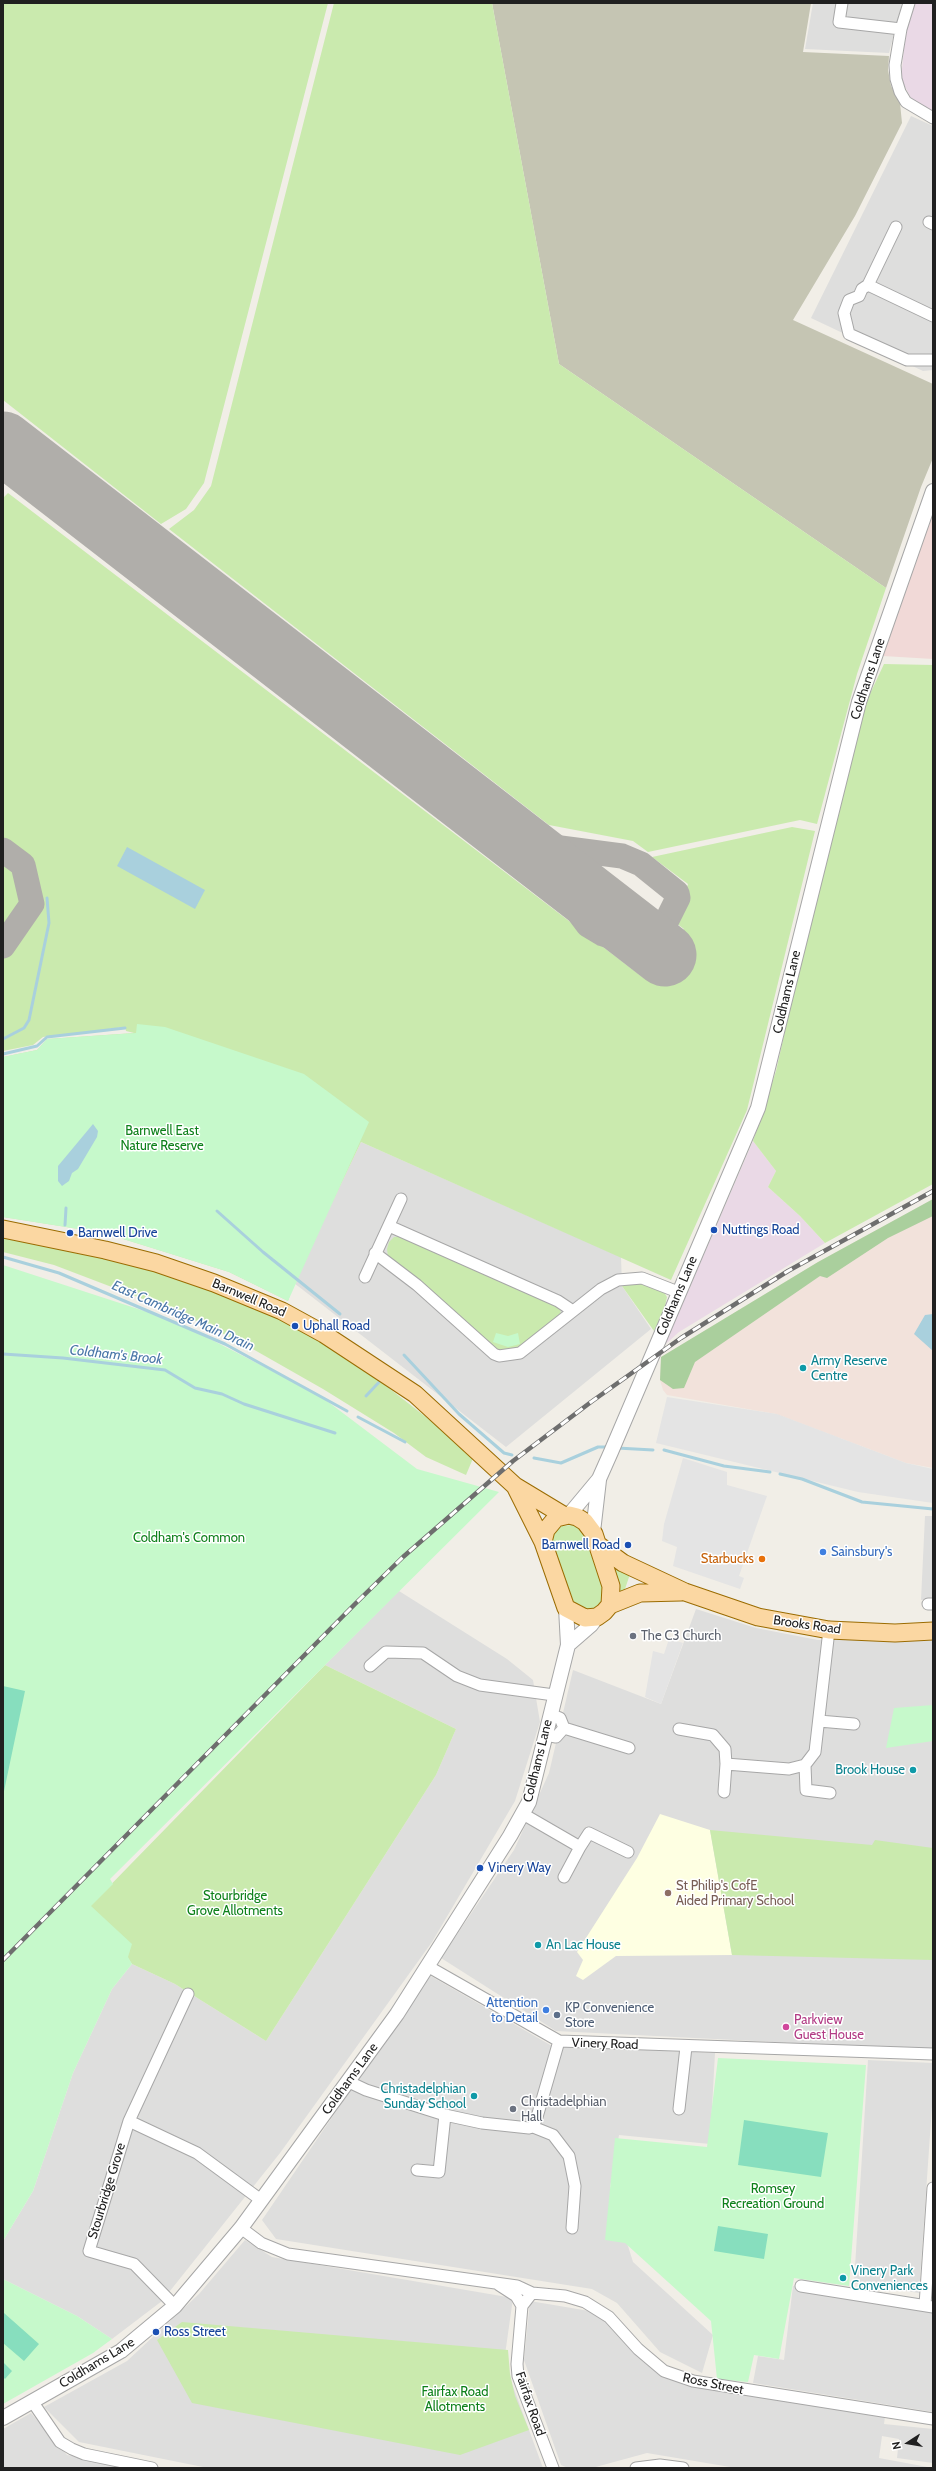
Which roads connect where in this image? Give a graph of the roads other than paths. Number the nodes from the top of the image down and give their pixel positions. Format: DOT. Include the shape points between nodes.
graph roads {
  1 [pos="842,3"];
  2 [pos="909,3"];
  3 [pos="901,29"];
  4 [pos="933,118"];
  5 [pos="896,228"];
  6 [pos="868,285"];
  7 [pos="933,316"];
  8 [pos="933,360"];
  9 [pos="933,490"];
  10 [pos="401,1199"];
  11 [pos="389,1226"];
  12 [pos="3,1229"];
  13 [pos="375,1253"];
  14 [pos="365,1277"];
  15 [pos="678,1292"];
  16 [pos="573,1311"];
  17 [pos="599,1479"];
  18 [pos="515,1486"];
  19 [pos="566,1515"];
  20 [pos="595,1538"];
  21 [pos="543,1542"];
  22 [pos="685,1592"];
  23 [pos="610,1605"];
  24 [pos="566,1608"];
  25 [pos="597,1617"];
  26 [pos="830,1630"];
  27 [pos="933,1631"];
  28 [pos="568,1645"];
  29 [pos="370,1666"];
  30 [pos="554,1695"];
  31 [pos="550,1714"];
  32 [pos="819,1721"];
  33 [pos="854,1724"];
  34 [pos="564,1728"];
  35 [pos="679,1729"];
  36 [pos="545,1735"];
  37 [pos="629,1748"];
  38 [pos="726,1764"];
  39 [pos="805,1765"];
  40 [pos="724,1792"];
  41 [pos="830,1793"];
  42 [pos="523,1814"];
  43 [pos="580,1847"];
  44 [pos="628,1852"];
  45 [pos="564,1877"];
  46 [pos="429,1967"];
  47 [pos="188,1994"];
  48 [pos="559,2041"];
  49 [pos="686,2047"];
  50 [pos="933,2054"];
  51 [pos="349,2082"];
  52 [pos="679,2109"];
  53 [pos="445,2115"];
  54 [pos="129,2121"];
  55 [pos="533,2127"];
  56 [pos="417,2170"];
  57 [pos="933,2188"];
  58 [pos="262,2200"];
  59 [pos="241,2228"];
  60 [pos="572,2228"];
  61 [pos="498,2285"];
  62 [pos="801,2286"];
  63 [pos="532,2293"];
  64 [pos="175,2306"];
  65 [pos="522,2306"];
  66 [pos="929,2306"];
  67 [pos="32,2401"];
  68 [pos="3,2418"];
  69 [pos="933,2419"];
  70 [pos="152,2468"];
  71 [pos="553,2468"];
  72 [pos="636,2468"];
  73 [pos="683,2468"];
  1 -- 3 [label="street" via="839,22"];
  2 -- 3 [label="street"];
  3 -- 4 [label="street" via="896,65 900,92 906,102"];
  5 -- 6 [label="street"];
  6 -- 7 [label="street"];
  6 -- 8 [label="street" via="862,289 859,296 849,300 844,313 849,334 907,360"];
  9 -- 15 [label="street, Coldhams Lane" via="859,702 763,1092 736,1161"];
  10 -- 11 [label="street"];
  11 -- 13 [label="street"];
  11 -- 16 [label="street" via="558,1301"];
  12 -- 18 [label="main road, Barnwell Road" via="156,1263 214,1283 282,1312 324,1334 415,1394"];
  13 -- 14 [label="street"];
  13 -- 16 [label="street" via="417,1285 494,1354 500,1356 520,1353"];
  15 -- 16 [label="street" via="642,1278 623,1278 601,1289"];
  15 -- 17 [label="street, Coldhams Lane"];
  17 -- 19 [label="street, Coldhams Lane"];
  17 -- 20 [label="street, Coldhams Lane"];
  18 -- 19 [label="main road, Barnwell Road"];
  18 -- 21 [label="main road, Barnwell Road"];
  19 -- 20 [label="main road, Barnwell Road" via="577,1516 586,1522"];
  19 -- 21 [label="main road" via="550,1523"];
  20 -- 22 [label="main road, Brooks Road" via="623,1563"];
  20 -- 23 [label="main road" via="612,1586"];
  21 -- 24 [label="main road, Barnwell Road"];
  22 -- 23 [label="main road, Brooks Road" via="640,1593"];
  22 -- 26 [label="main road, Brooks Road" via="758,1617"];
  23 -- 25 [label="main road"];
  24 -- 25 [label="main road" via="584,1618"];
  24 -- 28 [label="street, Coldhams Lane"];
  25 -- 28 [label="street" via="592,1625"];
  26 -- 27 [label="main road, Brooks Road" via="895,1633"];
  26 -- 32 [label="street"];
  28 -- 30 [label="street, Coldhams Lane"];
  29 -- 30 [label="street" via="389,1651 423,1653 457,1676 480,1685"];
  30 -- 31 [label="street, Coldhams Lane"];
  31 -- 34 [label="street" via="560,1718"];
  31 -- 36 [label="street, Coldhams Lane"];
  32 -- 33 [label="street"];
  32 -- 39 [label="street" via="815,1752"];
  34 -- 36 [label="street" via="556,1737"];
  34 -- 37 [label="street"];
  35 -- 38 [label="street" via="713,1735 725,1749"];
  36 -- 42 [label="street, Coldhams Lane" via="536,1781"];
  38 -- 39 [label="street" via="789,1770"];
  38 -- 40 [label="street"];
  39 -- 41 [label="street" via="806,1790"];
  42 -- 43 [label="street"];
  42 -- 46 [label="street, Coldhams Lane"];
  43 -- 44 [label="street" via="589,1833"];
  43 -- 45 [label="street"];
  46 -- 48 [label="street"];
  46 -- 51 [label="street, Coldhams Lane"];
  47 -- 54 [label="street, Stourbridge Grove"];
  48 -- 49 [label="street, Vinery Road"];
  48 -- 55 [label="street, Vinery Road"];
  49 -- 50 [label="street, Vinery Road"];
  49 -- 52 [label="street"];
  51 -- 53 [label="street" via="366,2090"];
  51 -- 58 [label="street, Coldhams Lane"];
  53 -- 55 [label="street" via="482,2123"];
  53 -- 56 [label="street" via="438,2172"];
  54 -- 58 [label="street" via="198,2153"];
  54 -- 64 [label="street, Stourbridge Grove" via="89,2251 134,2264"];
  55 -- 60 [label="street" via="553,2135 569,2156 575,2186"];
  57 -- 66 [label="street"];
  58 -- 59 [label="street, Coldhams Lane"];
  59 -- 61 [label="street, Ross Street" via="260,2243 288,2254"];
  59 -- 64 [label="street, Coldhams Lane"];
  61 -- 63 [label="street, Ross Street" via="517,2286"];
  61 -- 65 [label="street, Ross Street" via="516,2296"];
  62 -- 66 [label="street"];
  63 -- 65 [label="street"];
  63 -- 69 [label="street, Ross Street" via="565,2296 598,2308 649,2359 664,2371 679,2377 720,2387"];
  64 -- 67 [label="street, Coldhams Lane" via="121,2351"];
  65 -- 71 [label="street, Fairfax Road" via="516,2353 518,2376"];
  67 -- 68 [label="street, Coldhams Lane"];
  67 -- 70 [label="street" via="60,2442 72,2449 84,2454"];
  72 -- 73 [label="street" via="660,2465"];
}
